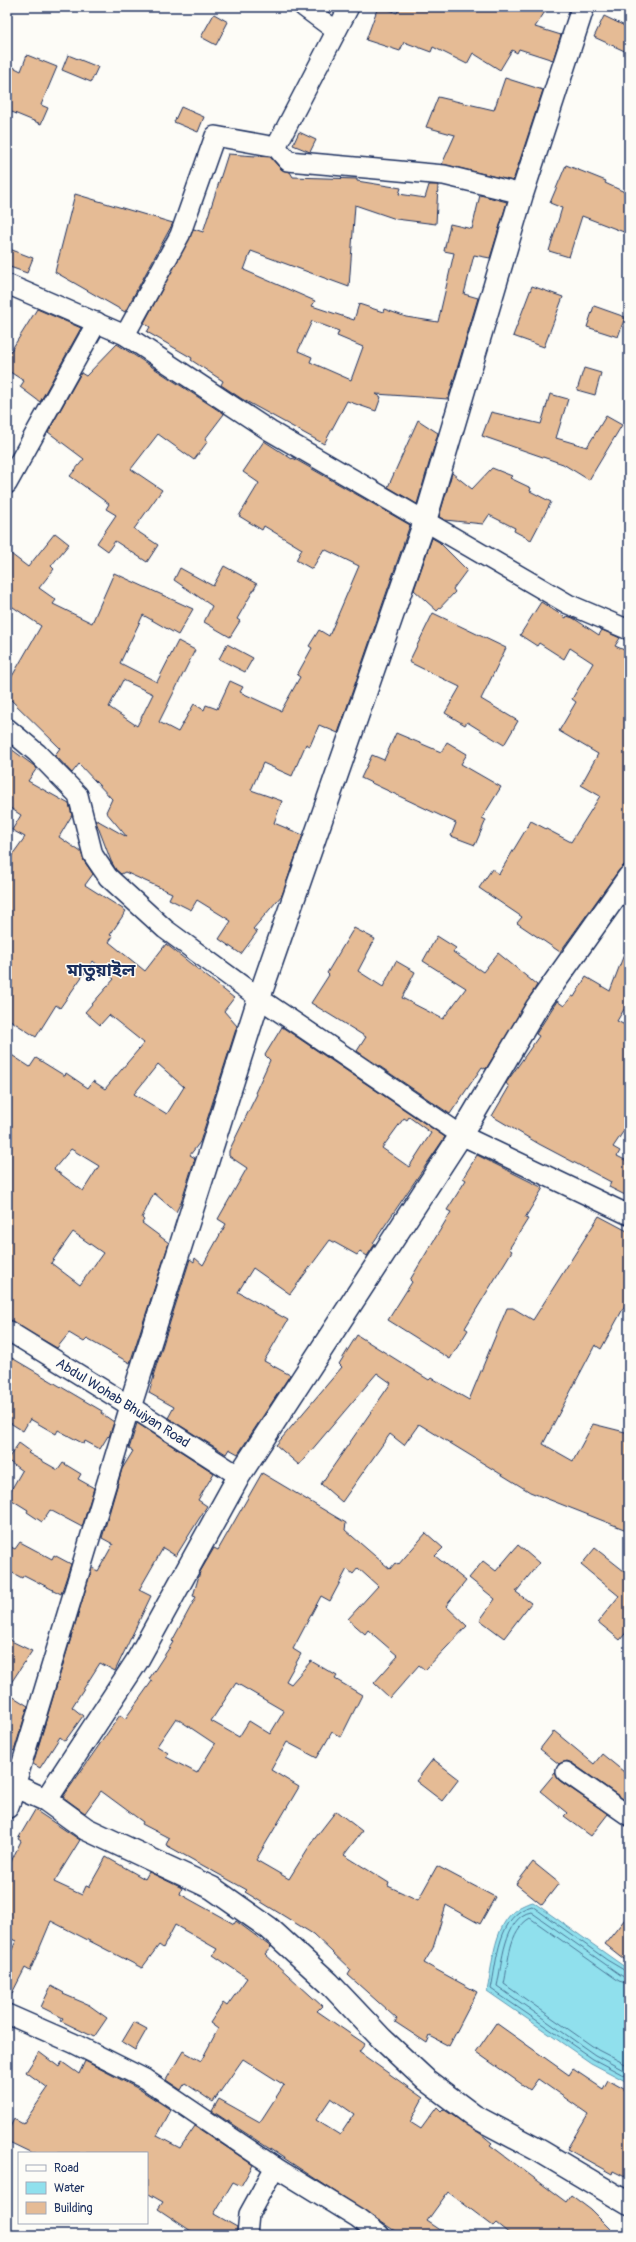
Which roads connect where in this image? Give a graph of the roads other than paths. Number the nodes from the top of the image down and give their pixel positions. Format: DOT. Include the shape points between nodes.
graph roads {
  1 [pos="304,7"];
  2 [pos="349,7"];
  3 [pos="583,7"];
  4 [pos="335,30"];
  5 [pos="276,147"];
  6 [pos="522,194"];
  7 [pos="7,284"];
  8 [pos="97,322"];
  9 [pos="125,335"];
  10 [pos="7,484"];
  11 [pos="425,521"];
  12 [pos="629,630"];
  13 [pos="7,728"];
  14 [pos="629,876"];
  15 [pos="260,998"];
  16 [pos="461,1135"];
  17 [pos="629,1215"];
  18 [pos="7,1330"];
  19 [pos="130,1406"];
  20 [pos="239,1476"];
  21 [pos="566,1772"];
  22 [pos="11,1783"];
  23 [pos="46,1800"];
  24 [pos="7,1807"];
  25 [pos="629,1816"];
  26 [pos="7,2014"];
  27 [pos="276,2167"];
  28 [pos="629,2204"];
  29 [pos="247,2235"];
  30 [pos="380,2235"];
  1 -- 4 [label="street"];
  2 -- 4 [label="street"];
  3 -- 6 [label="street"];
  4 -- 5 [label="street"];
  5 -- 6 [label="street" via="288,161 444,175"];
  5 -- 9 [label="street" via="215,136 180,235"];
  6 -- 11 [label="street"];
  7 -- 8 [label="street"];
  8 -- 9 [label="street"];
  8 -- 10 [label="street"];
  9 -- 11 [label="street" via="270,431"];
  11 -- 12 [label="street" via="568,604"];
  11 -- 15 [label="street"];
  13 -- 15 [label="street" via="37,753 78,795 92,855 108,877 165,929"];
  14 -- 16 [label="street" via="537,1007"];
  15 -- 16 [label="street"];
  15 -- 19 [label="street"];
  16 -- 17 [label="street"];
  16 -- 20 [label="street"];
  18 -- 19 [label="street, Abdul Wohab Bhuiyan Road"];
  19 -- 20 [label="street, Abdul Wohab Bhuiyan Road"];
  19 -- 22 [label="street"];
  20 -- 23 [label="street" via="137,1661"];
  21 -- 25 [label="street"];
  22 -- 23 [label="street"];
  22 -- 24 [label="street"];
  23 -- 28 [label="street" via="86,1829 212,1888 269,1928 329,1983 382,2039 426,2080 468,2112"];
  26 -- 27 [label="street" via="145,2079"];
  27 -- 29 [label="street" via="249,2214"];
  27 -- 30 [label="street" via="358,2218"];
}
